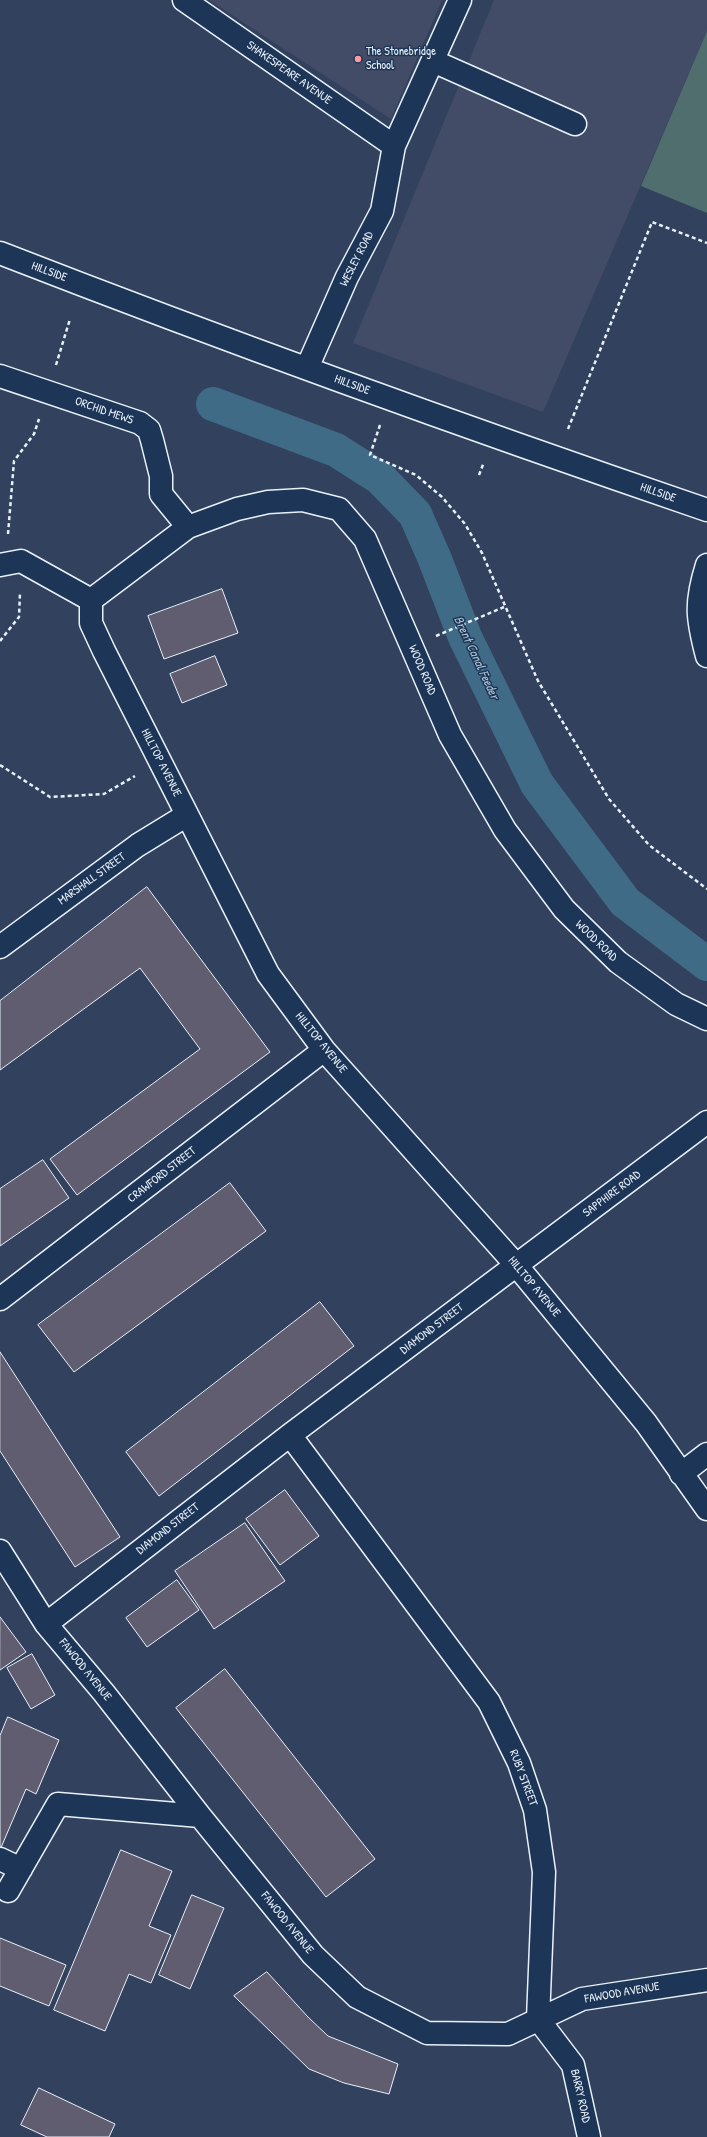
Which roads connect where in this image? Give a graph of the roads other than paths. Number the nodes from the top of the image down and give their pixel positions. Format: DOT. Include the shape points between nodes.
graph roads {
  1 [pos="184,0"];
  2 [pos="460,0"];
  3 [pos="433,61"];
  4 [pos="575,124"];
  5 [pos="394,146"];
  6 [pos="0,253"];
  7 [pos="307,368"];
  8 [pos="0,376"];
  9 [pos="707,510"];
  10 [pos="188,527"];
  11 [pos="0,565"];
  12 [pos="707,565"];
  13 [pos="91,600"];
  14 [pos="707,656"];
  15 [pos="187,815"];
  16 [pos="0,947"];
  17 [pos="707,1019"];
  18 [pos="324,1050"];
  19 [pos="707,1122"];
  20 [pos="517,1266"];
  21 [pos="0,1299"];
  22 [pos="290,1435"];
  23 [pos="707,1454"];
  24 [pos="681,1474"];
  25 [pos="707,1509"];
  26 [pos="0,1551"];
  27 [pos="46,1624"];
  28 [pos="200,1816"];
  29 [pos="0,1859"];
  30 [pos="21,1869"];
  31 [pos="8,1891"];
  32 [pos="707,1980"];
  33 [pos="538,2019"];
  34 [pos="589,2137"];
  1 -- 5 [label="street, SHAKESPEARE AVENUE"];
  2 -- 3 [label="street, WESLEY ROAD"];
  3 -- 4 [label="street"];
  3 -- 5 [label="street, WESLEY ROAD"];
  5 -- 7 [label="street, WESLEY ROAD" via="382,211 347,276"];
  6 -- 7 [label="street, HILLSIDE"];
  7 -- 9 [label="street, HILLSIDE" via="494,437"];
  8 -- 10 [label="street, ORCHID MEWS" via="140,423 149,430 161,476 161,494"];
  10 -- 13 [label="street, WOOD ROAD"];
  10 -- 17 [label="street, WOOD ROAD" via="237,509 268,502 304,500 339,509 365,539 450,735 505,830 564,909 618,962 676,1004"];
  11 -- 13 [label="street" via="21,561"];
  12 -- 14 [label="street" via="700,588 698,621"];
  13 -- 15 [label="street, HILLTOP AVENUE" via="91,623"];
  15 -- 16 [label="street, MARSHALL STREET" via="138,845"];
  15 -- 18 [label="street, HILLTOP AVENUE" via="268,974"];
  18 -- 20 [label="street, HILLTOP AVENUE"];
  18 -- 21 [label="street, CRAWFORD STREET"];
  19 -- 20 [label="street, SAPPHIRE ROAD"];
  20 -- 22 [label="street, DIAMOND STREET"];
  20 -- 24 [label="street, HILLTOP AVENUE" via="646,1423"];
  22 -- 27 [label="street, DIAMOND STREET"];
  22 -- 33 [label="street, RUBY STREET" via="489,1702 520,1763 535,1810 544,1872"];
  23 -- 24 [label="street"];
  24 -- 25 [label="street, HILLTOP AVENUE"];
  26 -- 27 [label="street, FAWOOD AVENUE"];
  27 -- 28 [label="street, FAWOOD AVENUE" via="104,1693"];
  28 -- 30 [label="street" via="58,1804"];
  28 -- 33 [label="street, FAWOOD AVENUE" via="313,1955 357,1997 427,2033 508,2034"];
  29 -- 30 [label="street"];
  30 -- 31 [label="street"];
  32 -- 33 [label="street, FAWOOD AVENUE" via="582,1999"];
  33 -- 34 [label="street, BARRY ROAD" via="573,2065"];
}
